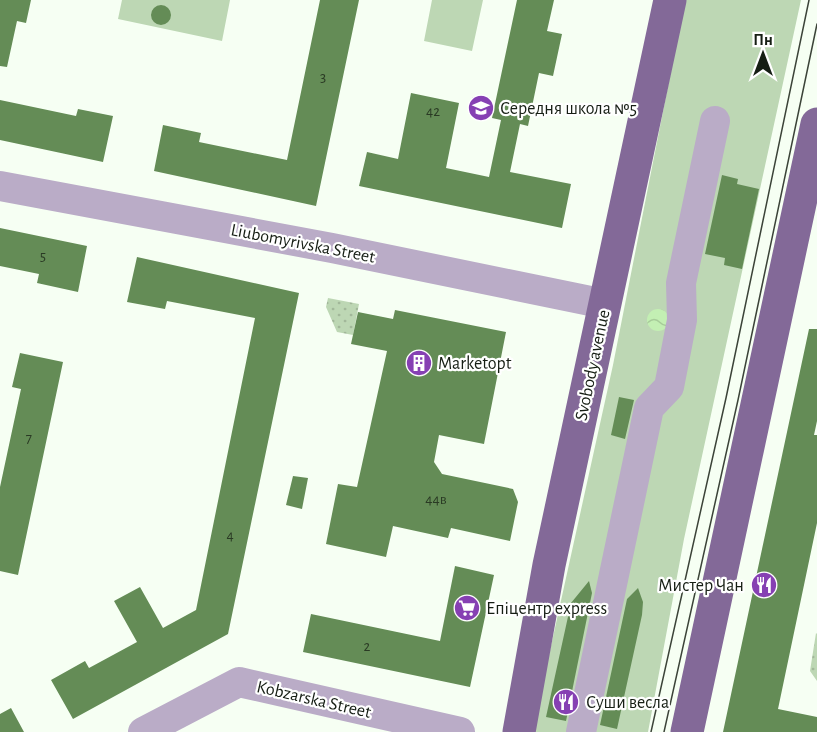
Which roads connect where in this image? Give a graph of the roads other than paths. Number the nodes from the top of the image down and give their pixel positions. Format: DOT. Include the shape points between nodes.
graph roads {
  1 [pos="670,0"];
  2 [pos="715,122"];
  3 [pos="817,124"];
  4 [pos="0,186"];
  5 [pos="605,304"];
  6 [pos="143,732"];
  7 [pos="460,732"];
  8 [pos="519,732"];
  9 [pos="580,732"];
  10 [pos="687,732"];
  1 -- 5 [label="main road, Svobody avenue"];
  2 -- 9 [label="street" via="681,283 682,320 669,387 649,408"];
  3 -- 10 [label="main road"];
  4 -- 5 [label="street, Liubomyrivska Street"];
  5 -- 8 [label="main road, Svobody avenue" via="549,565"];
  6 -- 7 [label="street, Kobzarska Street" via="240,682"];
}
